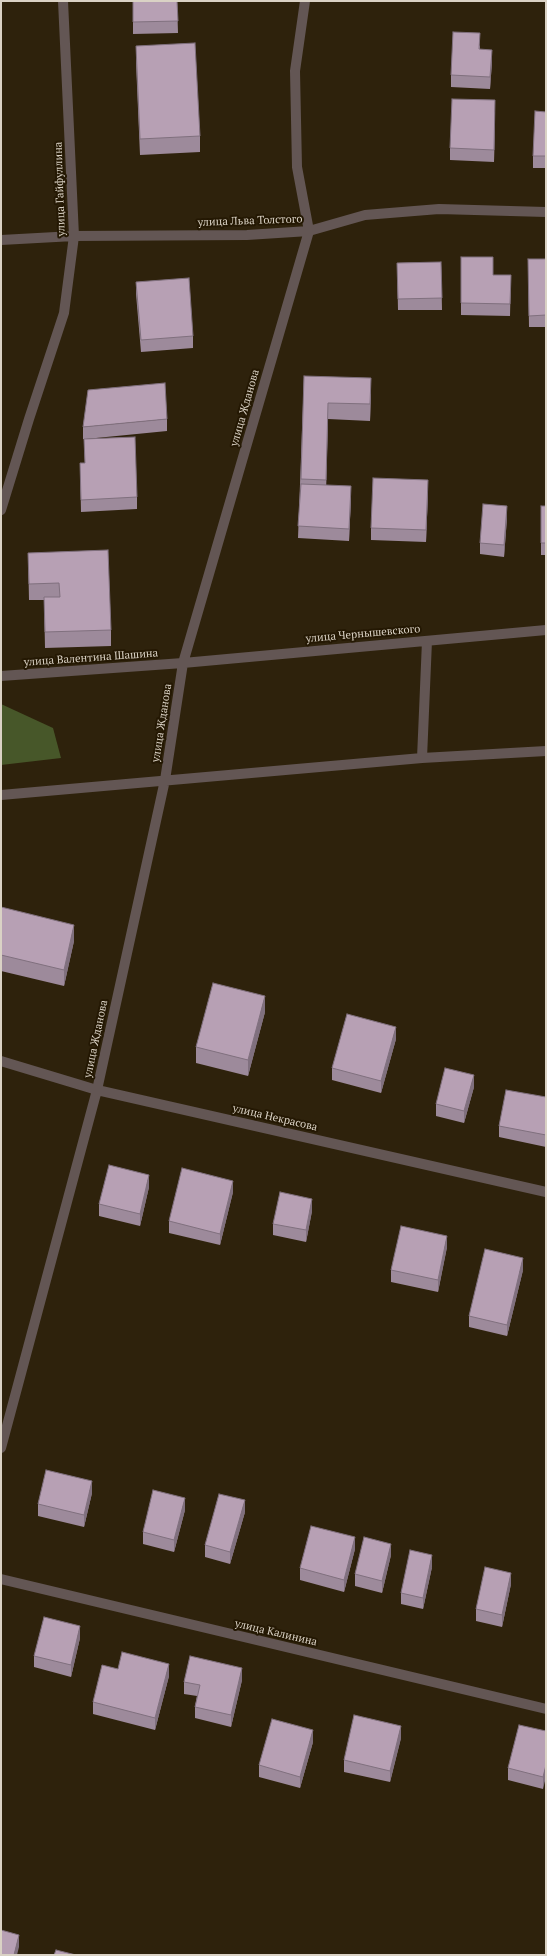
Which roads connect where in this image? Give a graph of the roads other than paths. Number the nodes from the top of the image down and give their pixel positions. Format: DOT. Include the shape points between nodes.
graph roads {
  1 [pos="63,1"];
  2 [pos="305,1"];
  3 [pos="546,212"];
  4 [pos="309,231"];
  5 [pos="74,236"];
  6 [pos="1,240"];
  7 [pos="1,510"];
  8 [pos="546,630"];
  9 [pos="427,641"];
  10 [pos="183,663"];
  11 [pos="1,676"];
  12 [pos="546,751"];
  13 [pos="422,758"];
  14 [pos="165,780"];
  15 [pos="1,795"];
  16 [pos="1,1061"];
  17 [pos="97,1090"];
  18 [pos="546,1192"];
  19 [pos="1,1448"];
  20 [pos="1,1579"];
  21 [pos="546,1709"];
  1 -- 5 [label="street, улица Гайфуллина"];
  2 -- 4 [label="street, улица Жданова" via="295,79 297,167"];
  3 -- 4 [label="street, улица Льва Толстого" via="438,209 365,215"];
  4 -- 5 [label="street, улица Льва Толстого" via="247,235"];
  4 -- 10 [label="street, улица Жданова"];
  5 -- 6 [label="street, улица Льва Толстого"];
  5 -- 7 [label="street, улица Гайфуллина" via="64,313 28,419"];
  8 -- 9 [label="street, улица Чернышевского"];
  9 -- 10 [label="street, улица Чернышевского"];
  9 -- 13 [label="street"];
  10 -- 11 [label="street, улица Валентина Шашина"];
  10 -- 14 [label="street, улица Жданова"];
  12 -- 13 [label="street"];
  13 -- 14 [label="street"];
  14 -- 15 [label="street"];
  14 -- 17 [label="street, улица Жданова"];
  16 -- 17 [label="street, улица Некрасова"];
  17 -- 18 [label="street, улица Некрасова"];
  17 -- 19 [label="street, улица Жданова"];
  20 -- 21 [label="street, улица Калинина"];
}
